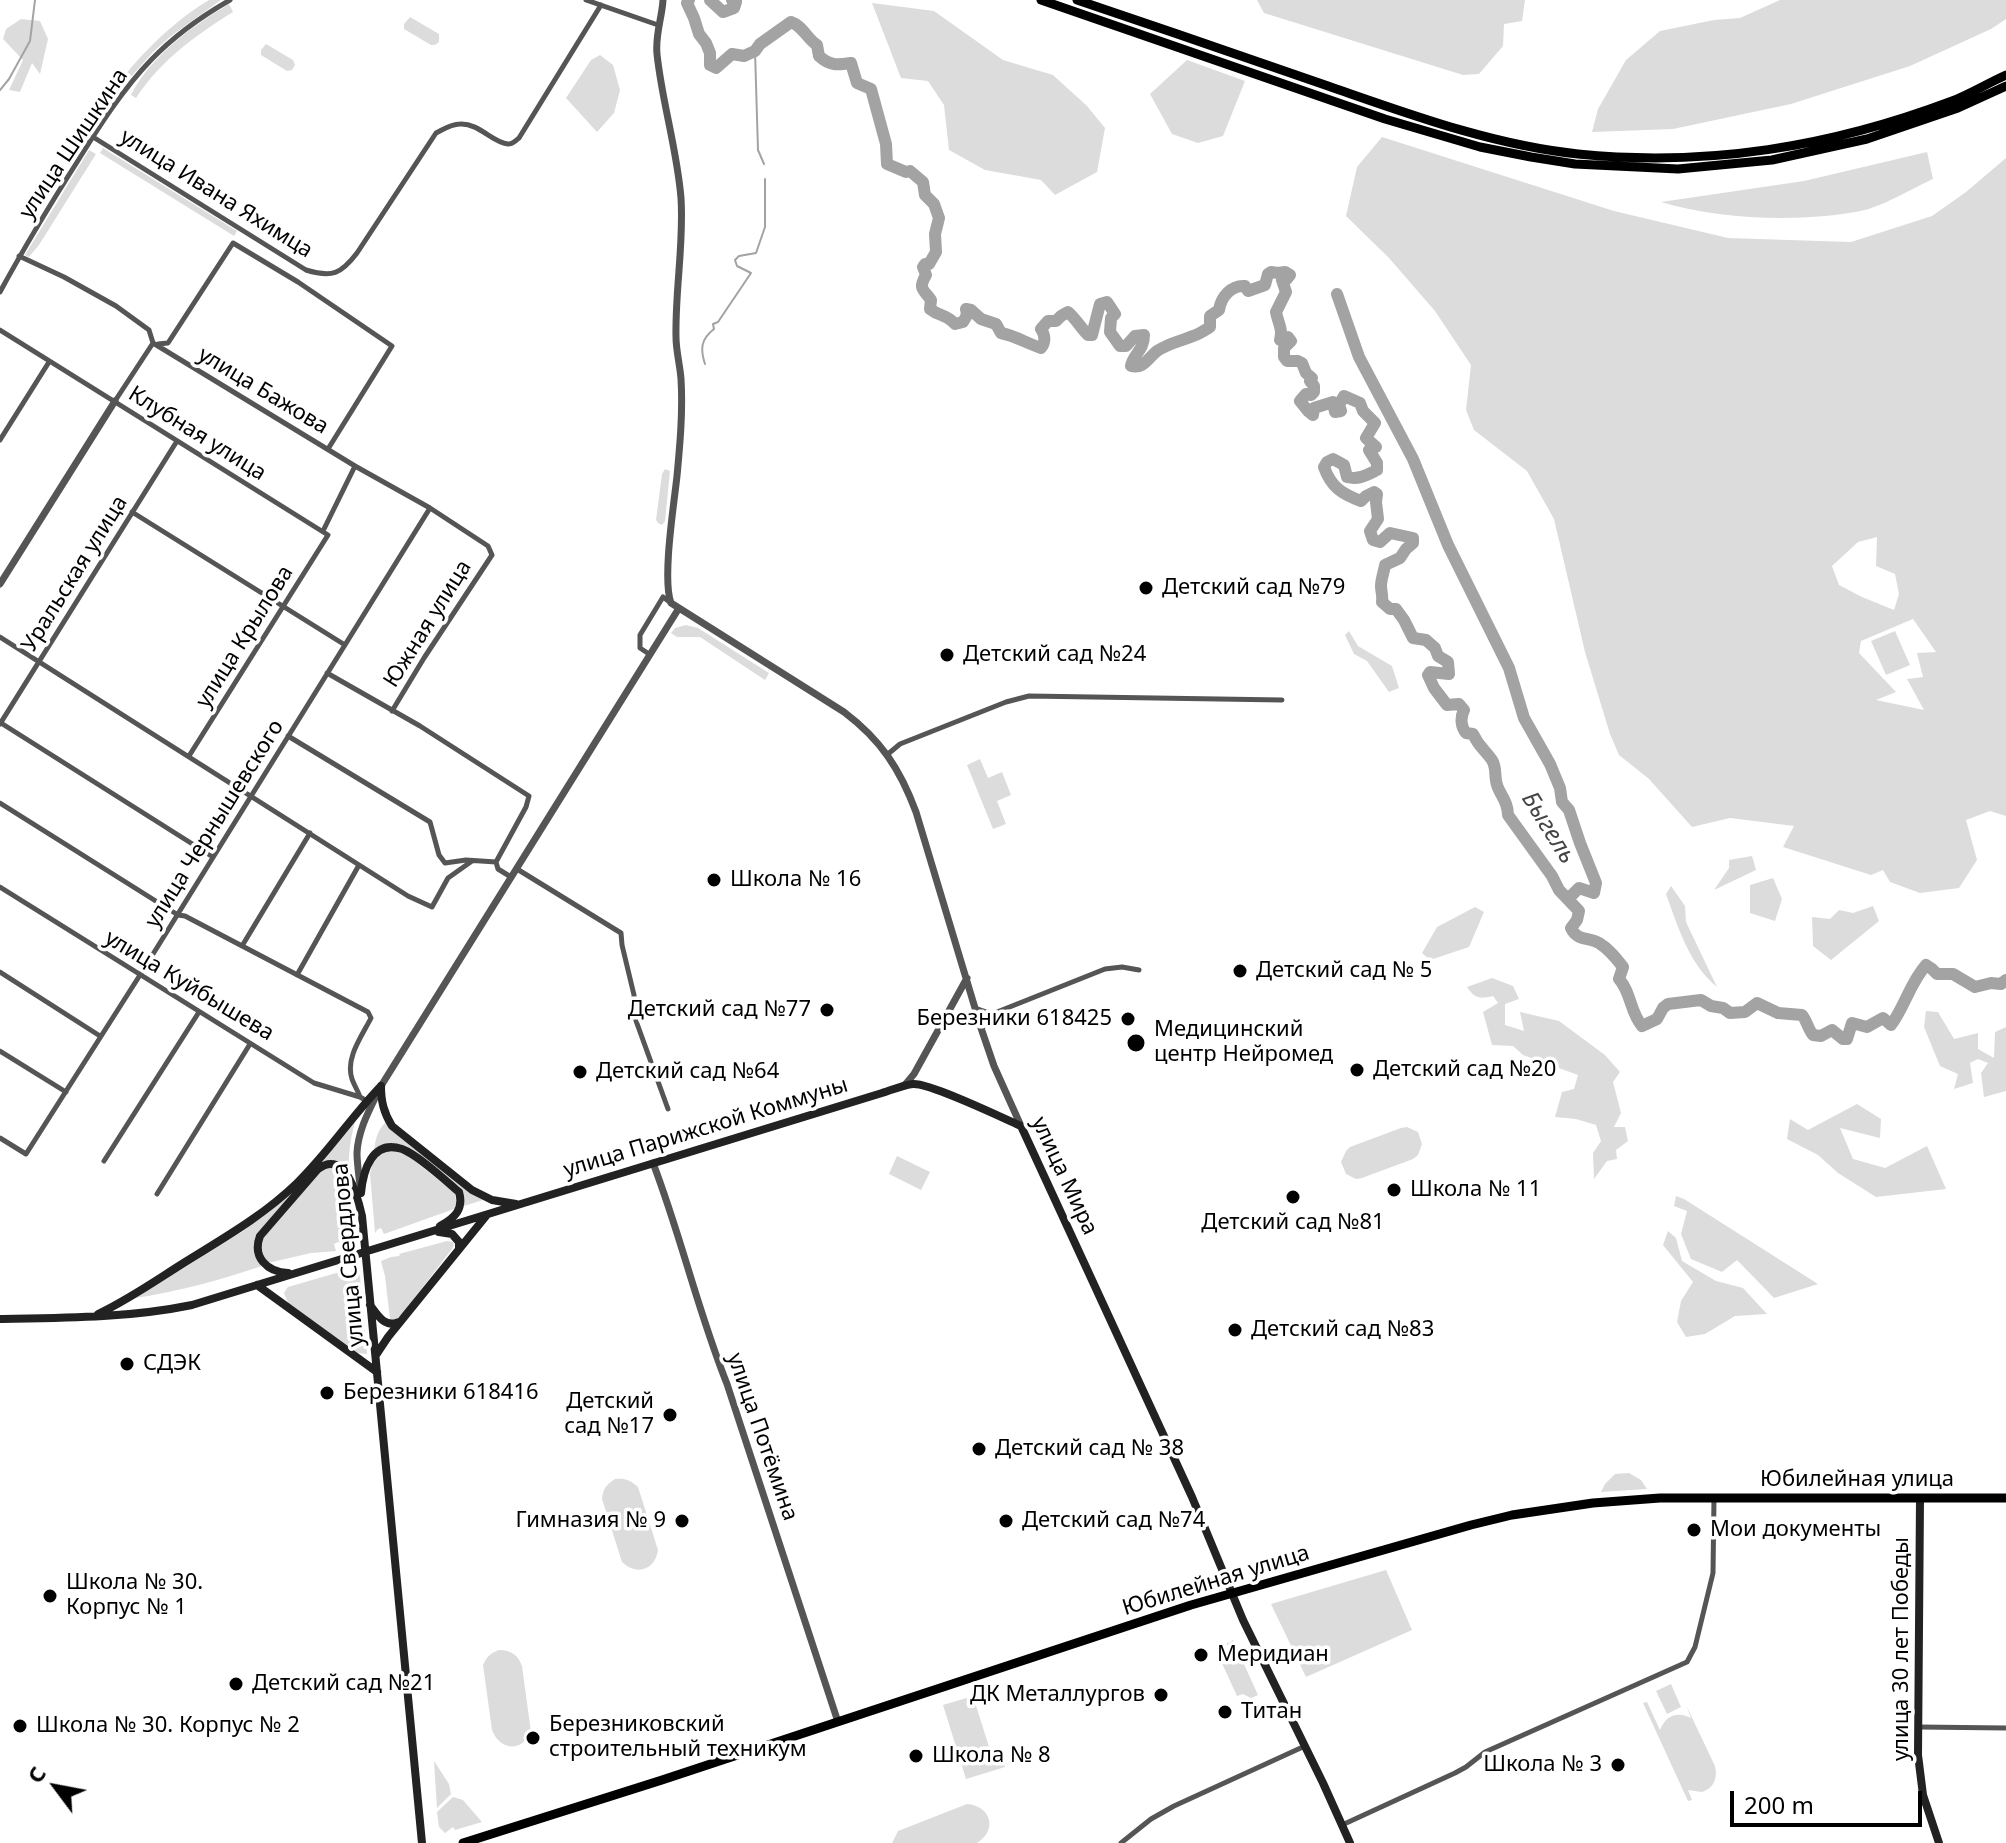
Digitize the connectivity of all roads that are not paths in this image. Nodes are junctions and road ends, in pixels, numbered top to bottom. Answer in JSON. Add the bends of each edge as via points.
{"nodes":[{"id":1,"x":230,"y":0,"type":"edge"},
{"id":2,"x":586,"y":0,"type":"edge"},
{"id":3,"x":663,"y":0,"type":"edge"},
{"id":4,"x":1041,"y":0,"type":"edge"},
{"id":5,"x":1077,"y":0,"type":"edge"},
{"id":6,"x":601,"y":5,"type":"junction"},
{"id":7,"x":658,"y":25,"type":"junction"},
{"id":8,"x":2006,"y":75,"type":"edge"},
{"id":9,"x":2006,"y":86,"type":"edge"},
{"id":10,"x":93,"y":137,"type":"junction"},
{"id":11,"x":19,"y":256,"type":"junction"},
{"id":12,"x":0,"y":292,"type":"edge"},
{"id":13,"x":0,"y":330,"type":"edge"},
{"id":14,"x":153,"y":343,"type":"junction"},
{"id":15,"x":49,"y":362,"type":"junction"},
{"id":16,"x":115,"y":401,"type":"junction"},
{"id":17,"x":0,"y":440,"type":"edge"},
{"id":18,"x":177,"y":441,"type":"junction"},
{"id":19,"x":328,"y":449,"type":"junction"},
{"id":20,"x":355,"y":466,"type":"junction"},
{"id":21,"x":430,"y":508,"type":"junction"},
{"id":22,"x":132,"y":512,"type":"junction"},
{"id":23,"x":325,"y":533,"type":"junction"},
{"id":24,"x":492,"y":555,"type":"joint"},
{"id":25,"x":0,"y":584,"type":"edge"},
{"id":26,"x":675,"y":605,"type":"junction"},
{"id":27,"x":283,"y":607,"type":"junction"},
{"id":28,"x":0,"y":637,"type":"edge"},
{"id":29,"x":345,"y":645,"type":"junction"},
{"id":30,"x":649,"y":654,"type":"junction"},
{"id":31,"x":39,"y":661,"type":"junction"},
{"id":32,"x":327,"y":673,"type":"junction"},
{"id":33,"x":1282,"y":700,"type":"dead end"},
{"id":34,"x":392,"y":711,"type":"junction"},
{"id":35,"x":0,"y":724,"type":"edge"},
{"id":36,"x":288,"y":736,"type":"junction"},
{"id":37,"x":888,"y":754,"type":"junction"},
{"id":38,"x":189,"y":756,"type":"junction"},
{"id":39,"x":251,"y":796,"type":"junction"},
{"id":40,"x":0,"y":803,"type":"edge"},
{"id":41,"x":310,"y":833,"type":"junction"},
{"id":42,"x":213,"y":857,"type":"junction"},
{"id":43,"x":472,"y":861,"type":"junction"},
{"id":44,"x":496,"y":862,"type":"junction"},
{"id":45,"x":359,"y":865,"type":"junction"},
{"id":46,"x":517,"y":869,"type":"junction"},
{"id":47,"x":512,"y":878,"type":"junction"},
{"id":48,"x":0,"y":887,"type":"edge"},
{"id":49,"x":178,"y":915,"type":"junction"},
{"id":50,"x":242,"y":946,"type":"junction"},
{"id":51,"x":1139,"y":970,"type":"dead end"},
{"id":52,"x":0,"y":972,"type":"edge"},
{"id":53,"x":140,"y":975,"type":"junction"},
{"id":54,"x":297,"y":975,"type":"junction"},
{"id":55,"x":967,"y":978,"type":"junction"},
{"id":56,"x":975,"y":1008,"type":"junction"},
{"id":57,"x":199,"y":1012,"type":"junction"},
{"id":58,"x":992,"y":1014,"type":"junction"},
{"id":59,"x":981,"y":1028,"type":"junction"},
{"id":60,"x":101,"y":1036,"type":"junction"},
{"id":61,"x":250,"y":1044,"type":"junction"},
{"id":62,"x":0,"y":1051,"type":"edge"},
{"id":63,"x":381,"y":1086,"type":"junction"},
{"id":64,"x":903,"y":1087,"type":"junction"},
{"id":65,"x":66,"y":1092,"type":"junction"},
{"id":66,"x":364,"y":1099,"type":"junction"},
{"id":67,"x":668,"y":1109,"type":"dead end"},
{"id":68,"x":1021,"y":1126,"type":"junction"},
{"id":69,"x":0,"y":1138,"type":"edge"},
{"id":70,"x":104,"y":1161,"type":"dead end"},
{"id":71,"x":653,"y":1163,"type":"junction"},
{"id":72,"x":361,"y":1193,"type":"junction"},
{"id":73,"x":157,"y":1194,"type":"dead end"},
{"id":74,"x":521,"y":1205,"type":"junction"},
{"id":75,"x":362,"y":1216,"type":"junction"},
{"id":76,"x":486,"y":1216,"type":"junction"},
{"id":77,"x":427,"y":1234,"type":"junction"},
{"id":78,"x":459,"y":1249,"type":"junction"},
{"id":79,"x":297,"y":1273,"type":"junction"},
{"id":80,"x":257,"y":1285,"type":"junction"},
{"id":81,"x":369,"y":1305,"type":"junction"},
{"id":82,"x":92,"y":1317,"type":"junction"},
{"id":83,"x":405,"y":1317,"type":"junction"},
{"id":84,"x":0,"y":1319,"type":"edge"},
{"id":85,"x":376,"y":1356,"type":"junction"},
{"id":86,"x":377,"y":1372,"type":"junction"},
{"id":87,"x":1714,"y":1498,"type":"junction"},
{"id":88,"x":2006,"y":1498,"type":"edge"},
{"id":89,"x":1920,"y":1499,"type":"junction"},
{"id":90,"x":1232,"y":1593,"type":"junction"},
{"id":91,"x":838,"y":1722,"type":"junction"},
{"id":92,"x":1918,"y":1727,"type":"junction"},
{"id":93,"x":2006,"y":1728,"type":"edge"},
{"id":94,"x":1305,"y":1746,"type":"junction"},
{"id":95,"x":1342,"y":1825,"type":"junction"},
{"id":96,"x":422,"y":1843,"type":"edge"},
{"id":97,"x":463,"y":1843,"type":"edge"},
{"id":98,"x":1121,"y":1843,"type":"edge"},
{"id":99,"x":1350,"y":1843,"type":"edge"},
{"id":100,"x":1939,"y":1843,"type":"edge"}],
"edges":[{"from":1,"to":10,"type":"street","name":"улица Шишкина","via":[[151,60]]},
{"from":2,"to":6,"type":"street"},
{"from":3,"to":7,"type":"street"},
{"from":4,"to":9,"type":"main road","via":[[1385,119],[1480,147],[1575,164],[1678,169],[1772,160],[1867,139]]},
{"from":5,"to":8,"type":"main road","via":[[1390,108],[1482,136],[1578,154],[1676,159],[1770,150],[1863,131],[1955,100]]},
{"from":6,"to":7,"type":"street"},
{"from":6,"to":10,"type":"street","name":"улица Ивана Яхимца","via":[[519,138],[506,144],[463,124],[436,133],[357,253],[336,273],[306,270]]},
{"from":7,"to":26,"type":"street","via":[[657,52],[681,200],[675,338],[682,426],[668,586]]},
{"from":10,"to":11,"type":"street","name":"улица Шишкина"},
{"from":11,"to":12,"type":"street","name":"улица Шишкина"},
{"from":11,"to":14,"type":"street","name":"улица Бажова","via":[[116,306],[149,330]]},
{"from":13,"to":15,"type":"street","name":"Клубная улица"},
{"from":14,"to":16,"type":"street"},
{"from":14,"to":19,"type":"street","name":"улица Бажова"},
{"from":14,"to":19,"type":"street","via":[[168,343],[233,243],[298,282],[392,346]]},
{"from":15,"to":16,"type":"street","name":"Клубная улица"},
{"from":15,"to":17,"type":"street"},
{"from":16,"to":18,"type":"street","name":"Клубная улица"},
{"from":16,"to":25,"type":"street"},
{"from":18,"to":22,"type":"street","name":"Уральская улица"},
{"from":18,"to":23,"type":"street","name":"Клубная улица"},
{"from":19,"to":20,"type":"street","name":"улица Бажова"},
{"from":20,"to":21,"type":"street","name":"улица Бажова"},
{"from":20,"to":23,"type":"street","name":"улица Крылова"},
{"from":21,"to":24,"type":"street","name":"улица Бажова","via":[[488,546]]},
{"from":21,"to":29,"type":"street","name":"улица Чернышевского"},
{"from":22,"to":27,"type":"street"},
{"from":22,"to":31,"type":"street","name":"Уральская улица"},
{"from":23,"to":27,"type":"street","name":"улица Крылова"},
{"from":24,"to":34,"type":"street","name":"Южная улица"},
{"from":26,"to":30,"type":"street","name":"улица Свердлова"},
{"from":26,"to":30,"type":"street","via":[[663,597],[640,635],[640,648]]},
{"from":26,"to":37,"type":"street","name":"улица Мира","via":[[844,712]]},
{"from":27,"to":29,"type":"street"},
{"from":27,"to":38,"type":"street","name":"улица Крылова"},
{"from":28,"to":31,"type":"street"},
{"from":29,"to":32,"type":"street","name":"улица Чернышевского"},
{"from":30,"to":46,"type":"street","name":"улица Свердлова"},
{"from":31,"to":35,"type":"street","name":"Уральская улица"},
{"from":31,"to":38,"type":"street"},
{"from":32,"to":34,"type":"street","name":"Южная улица"},
{"from":32,"to":36,"type":"street","name":"улица Чернышевского"},
{"from":33,"to":37,"type":"street","via":[[1029,696],[900,744]]},
{"from":34,"to":44,"type":"street","name":"Южная улица","via":[[529,796]]},
{"from":35,"to":42,"type":"street"},
{"from":36,"to":39,"type":"street","name":"улица Чернышевского"},
{"from":36,"to":43,"type":"street","via":[[430,822],[445,863]]},
{"from":37,"to":55,"type":"street","name":"улица Мира","via":[[916,812]]},
{"from":38,"to":39,"type":"street"},
{"from":39,"to":41,"type":"street"},
{"from":39,"to":42,"type":"street","name":"улица Чернышевского"},
{"from":40,"to":49,"type":"street"},
{"from":41,"to":45,"type":"street"},
{"from":41,"to":50,"type":"street"},
{"from":42,"to":49,"type":"street","name":"улица Чернышевского"},
{"from":43,"to":44,"type":"street"},
{"from":43,"to":45,"type":"street","via":[[448,878],[432,907]]},
{"from":44,"to":47,"type":"street"},
{"from":45,"to":54,"type":"street"},
{"from":46,"to":47,"type":"street","name":"улица Свердлова"},
{"from":46,"to":67,"type":"street","via":[[621,933],[635,1018]]},
{"from":47,"to":63,"type":"street","name":"улица Свердлова"},
{"from":48,"to":53,"type":"street","name":"улица Куйбышева"},
{"from":49,"to":50,"type":"street"},
{"from":49,"to":53,"type":"street","name":"улица Чернышевского"},
{"from":50,"to":54,"type":"street"},
{"from":51,"to":58,"type":"street","via":[[1105,969]]},
{"from":52,"to":60,"type":"street"},
{"from":53,"to":57,"type":"street","name":"улица Куйбышева"},
{"from":53,"to":60,"type":"street","name":"улица Чернышевского"},
{"from":54,"to":66,"type":"street","via":[[371,1018],[350,1071]]},
{"from":55,"to":56,"type":"street","name":"улица Мира"},
{"from":55,"to":64,"type":"street"},
{"from":56,"to":58,"type":"street"},
{"from":56,"to":59,"type":"street","name":"улица Мира"},
{"from":57,"to":61,"type":"street","name":"улица Куйбышева"},
{"from":57,"to":70,"type":"street"},
{"from":58,"to":59,"type":"street"},
{"from":59,"to":68,"type":"street","name":"улица Мира"},
{"from":60,"to":65,"type":"street","name":"улица Чернышевского"},
{"from":61,"to":66,"type":"street","name":"улица Куйбышева","via":[[314,1083]]},
{"from":61,"to":73,"type":"street"},
{"from":62,"to":65,"type":"street"},
{"from":63,"to":66,"type":"main road"},
{"from":63,"to":72,"type":"street","name":"улица Свердлова","via":[[358,1141]]},
{"from":63,"to":74,"type":"main road","via":[[392,1126],[482,1196]]},
{"from":64,"to":68,"type":"main road","name":"улица Парижской Коммуны","via":[[921,1085]]},
{"from":64,"to":71,"type":"main road","name":"улица Парижской Коммуны"},
{"from":65,"to":69,"type":"street","name":"улица Чернышевского","via":[[26,1154]]},
{"from":66,"to":82,"type":"main road","via":[[333,1145],[270,1206]]},
{"from":68,"to":90,"type":"main road","name":"улица Мира"},
{"from":71,"to":74,"type":"main road","name":"улица Парижской Коммуны"},
{"from":71,"to":91,"type":"street","name":"улица Потёмина"},
{"from":72,"to":75,"type":"street","name":"улица Свердлова"},
{"from":72,"to":77,"type":"main road","via":[[364,1172],[375,1154],[397,1148],[411,1154],[459,1192],[462,1202],[453,1218]]},
{"from":74,"to":76,"type":"main road","name":"улица Парижской Коммуны"},
{"from":75,"to":79,"type":"main road","via":[[352,1181],[342,1170],[332,1164],[318,1169],[257,1245],[266,1267]]},
{"from":75,"to":81,"type":"main road","name":"улица Свердлова"},
{"from":76,"to":77,"type":"main road","name":"улица Парижской Коммуны"},
{"from":76,"to":78,"type":"main road"},
{"from":77,"to":78,"type":"main road","via":[[452,1234]]},
{"from":77,"to":79,"type":"main road","name":"улица Парижской Коммуны"},
{"from":78,"to":83,"type":"main road"},
{"from":79,"to":80,"type":"main road"},
{"from":80,"to":82,"type":"main road","via":[[192,1305]]},
{"from":80,"to":86,"type":"main road"},
{"from":81,"to":83,"type":"main road","via":[[388,1324]]},
{"from":81,"to":85,"type":"main road","name":"улица Свердлова"},
{"from":82,"to":84,"type":"main road"},
{"from":83,"to":85,"type":"main road"},
{"from":85,"to":86,"type":"main road","name":"улица Свердлова"},
{"from":86,"to":96,"type":"main road","name":"улица Свердлова"},
{"from":87,"to":89,"type":"main road","name":"Юбилейная улица"},
{"from":87,"to":90,"type":"main road","name":"Юбилейная улица","via":[[1604,1502],[1512,1515]]},
{"from":87,"to":95,"type":"street","via":[[1713,1573],[1687,1662],[1485,1752],[1455,1773]]},
{"from":88,"to":89,"type":"main road","name":"Юбилейная улица"},
{"from":89,"to":92,"type":"main road","name":"улица 30 лет Победы"},
{"from":90,"to":91,"type":"main road","name":"Юбилейная улица"},
{"from":90,"to":94,"type":"main road","name":"улица Мира"},
{"from":91,"to":97,"type":"main road","name":"Юбилейная улица"},
{"from":92,"to":93,"type":"street"},
{"from":92,"to":100,"type":"main road","name":"улица 30 лет Победы","via":[[1920,1781]]},
{"from":94,"to":95,"type":"main road","name":"улица Мира"},
{"from":94,"to":98,"type":"street","via":[[1174,1806]]},
{"from":95,"to":99,"type":"main road","name":"улица Мира"}]}
